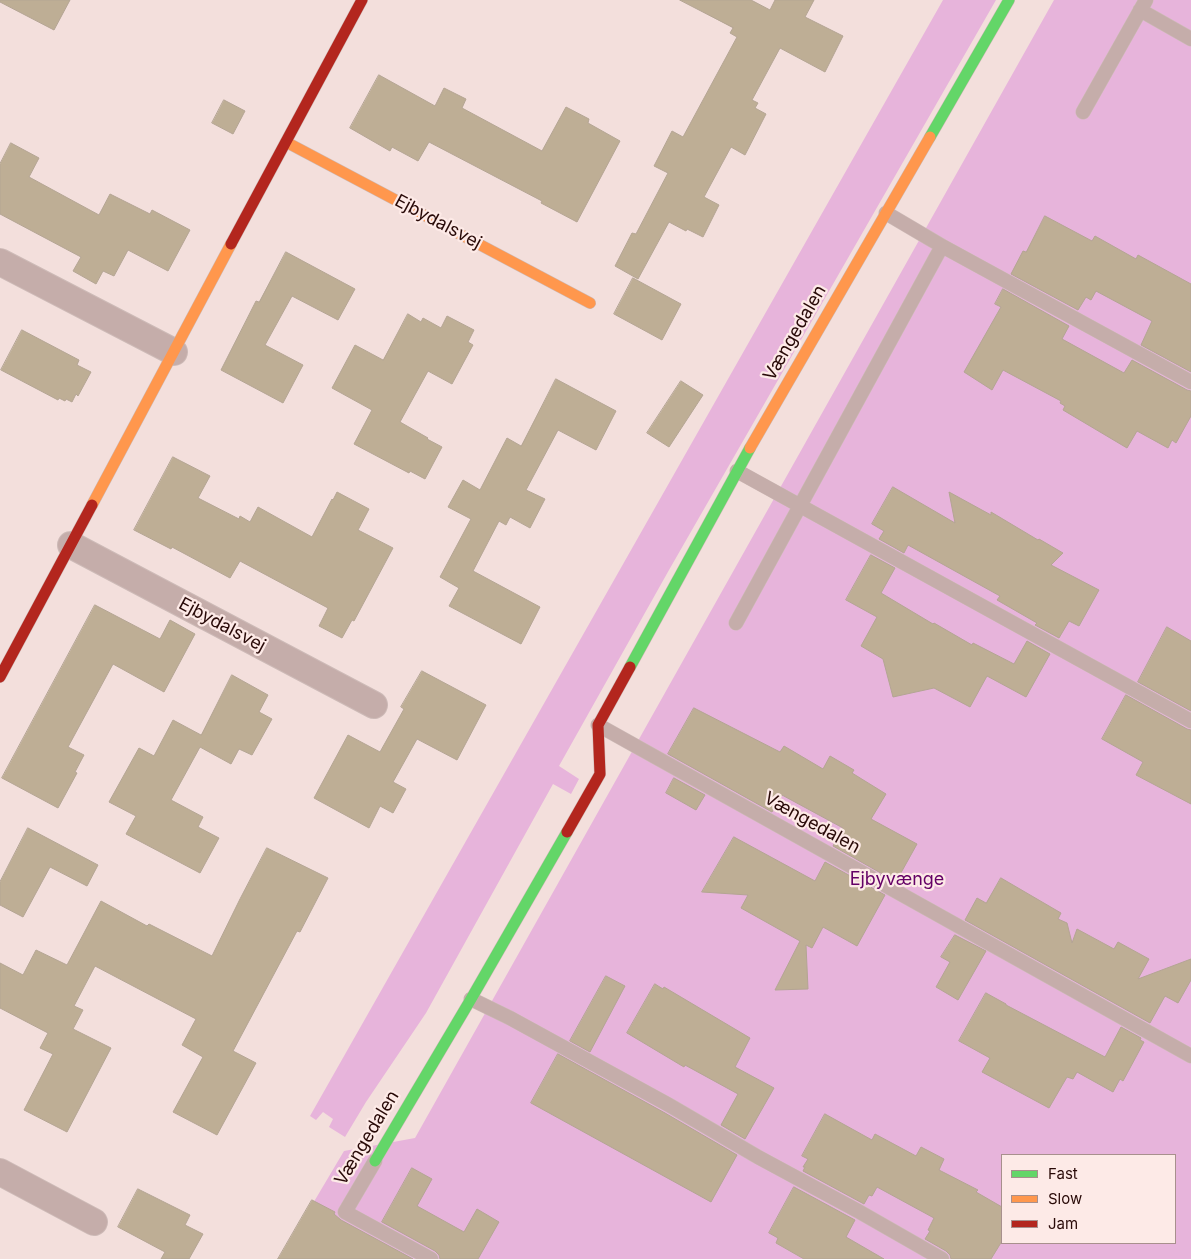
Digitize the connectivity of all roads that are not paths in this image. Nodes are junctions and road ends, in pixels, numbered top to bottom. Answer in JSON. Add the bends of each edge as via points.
{"nodes":[{"id":1,"x":362,"y":0,"type":"edge"},
{"id":2,"x":1009,"y":0,"type":"edge"},
{"id":3,"x":1143,"y":5,"type":"edge"},
{"id":4,"x":1191,"y":39,"type":"edge"},
{"id":5,"x":1083,"y":112,"type":"dead end"},
{"id":6,"x":286,"y":142,"type":"junction"},
{"id":7,"x":886,"y":213,"type":"junction"},
{"id":8,"x":942,"y":246,"type":"junction"},
{"id":9,"x":0,"y":262,"type":"edge"},
{"id":10,"x":590,"y":302,"type":"dead end"},
{"id":11,"x":174,"y":352,"type":"junction"},
{"id":12,"x":1191,"y":382,"type":"edge"},
{"id":13,"x":737,"y":471,"type":"junction"},
{"id":14,"x":800,"y":506,"type":"junction"},
{"id":15,"x":71,"y":545,"type":"junction"},
{"id":16,"x":736,"y":623,"type":"dead end"},
{"id":17,"x":0,"y":677,"type":"edge"},
{"id":18,"x":374,"y":706,"type":"dead end"},
{"id":19,"x":1191,"y":721,"type":"edge"},
{"id":20,"x":598,"y":724,"type":"junction"},
{"id":21,"x":471,"y":999,"type":"junction"},
{"id":22,"x":1191,"y":1056,"type":"edge"},
{"id":23,"x":375,"y":1161,"type":"joint"},
{"id":24,"x":0,"y":1172,"type":"edge"},
{"id":25,"x":94,"y":1222,"type":"dead end"},
{"id":26,"x":431,"y":1259,"type":"edge"},
{"id":27,"x":942,"y":1259,"type":"edge"}],
"edges":[{"from":1,"to":6,"type":"street"},
{"from":2,"to":7,"type":"street","name":"Vængedalen"},
{"from":3,"to":4,"type":"lane"},
{"from":3,"to":5,"type":"lane"},
{"from":6,"to":10,"type":"street","name":"Ejbydalsvej"},
{"from":6,"to":11,"type":"street"},
{"from":7,"to":8,"type":"lane"},
{"from":7,"to":13,"type":"street","name":"Vængedalen"},
{"from":8,"to":12,"type":"lane"},
{"from":8,"to":14,"type":"lane"},
{"from":9,"to":11,"type":"street"},
{"from":11,"to":15,"type":"street"},
{"from":13,"to":14,"type":"lane"},
{"from":13,"to":20,"type":"street","name":"Vængedalen"},
{"from":14,"to":16,"type":"lane"},
{"from":14,"to":19,"type":"lane"},
{"from":15,"to":17,"type":"street"},
{"from":15,"to":18,"type":"street","name":"Ejbydalsvej"},
{"from":20,"to":21,"type":"street","name":"Vængedalen","via":[[600,774]]},
{"from":20,"to":22,"type":"lane","name":"Vængedalen"},
{"from":21,"to":23,"type":"street","name":"Vængedalen"},
{"from":21,"to":27,"type":"lane","via":[[669,1105]]},
{"from":23,"to":26,"type":"lane","name":"Vængedalen","via":[[345,1212]]},
{"from":24,"to":25,"type":"street"}]}
